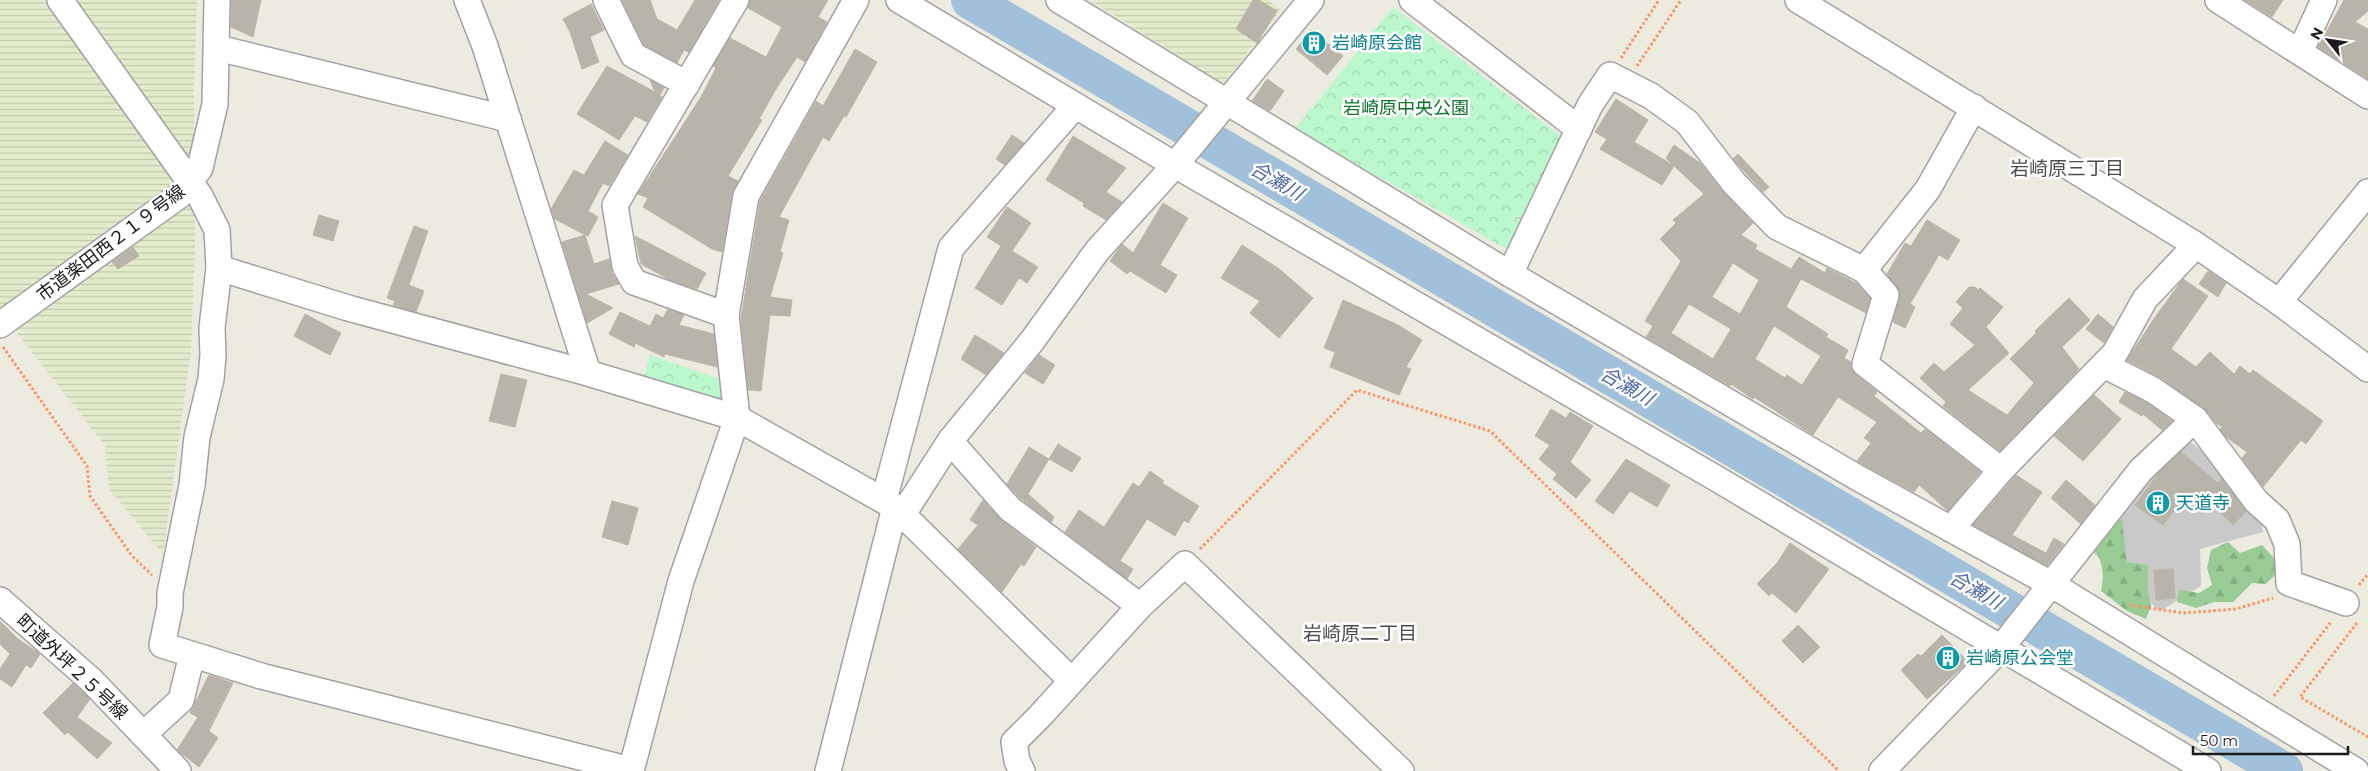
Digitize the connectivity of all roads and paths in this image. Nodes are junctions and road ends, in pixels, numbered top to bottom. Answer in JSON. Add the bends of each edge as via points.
{"nodes":[{"id":1,"x":60,"y":0,"type":"edge"},
{"id":2,"x":217,"y":0,"type":"edge"},
{"id":3,"x":467,"y":0,"type":"edge"},
{"id":4,"x":606,"y":0,"type":"edge"},
{"id":5,"x":736,"y":0,"type":"edge"},
{"id":6,"x":856,"y":0,"type":"edge"},
{"id":7,"x":899,"y":0,"type":"edge"},
{"id":8,"x":1059,"y":0,"type":"edge"},
{"id":9,"x":1311,"y":0,"type":"edge"},
{"id":10,"x":1412,"y":0,"type":"edge"},
{"id":11,"x":1659,"y":0,"type":"edge"},
{"id":12,"x":1681,"y":0,"type":"edge"},
{"id":13,"x":1798,"y":0,"type":"edge"},
{"id":14,"x":2218,"y":0,"type":"edge"},
{"id":15,"x":2324,"y":0,"type":"edge"},
{"id":16,"x":218,"y":48,"type":"junction"},
{"id":17,"x":2300,"y":52,"type":"junction"},
{"id":18,"x":1618,"y":79,"type":"junction"},
{"id":19,"x":687,"y":84,"type":"junction"},
{"id":20,"x":2368,"y":96,"type":"edge"},
{"id":21,"x":1227,"y":103,"type":"junction"},
{"id":22,"x":1075,"y":106,"type":"junction"},
{"id":23,"x":1974,"y":107,"type":"junction"},
{"id":24,"x":508,"y":119,"type":"junction"},
{"id":25,"x":1579,"y":129,"type":"junction"},
{"id":26,"x":1179,"y":160,"type":"junction"},
{"id":27,"x":190,"y":184,"type":"junction"},
{"id":28,"x":2368,"y":192,"type":"edge"},
{"id":29,"x":2196,"y":245,"type":"junction"},
{"id":30,"x":219,"y":268,"type":"junction"},
{"id":31,"x":1864,"y":270,"type":"junction"},
{"id":32,"x":1510,"y":274,"type":"junction"},
{"id":33,"x":2279,"y":302,"type":"junction"},
{"id":34,"x":726,"y":315,"type":"junction"},
{"id":35,"x":0,"y":325,"type":"edge"},
{"id":36,"x":0,"y":342,"type":"edge"},
{"id":37,"x":2104,"y":365,"type":"junction"},
{"id":38,"x":2368,"y":369,"type":"edge"},
{"id":39,"x":588,"y":373,"type":"junction"},
{"id":40,"x":737,"y":418,"type":"junction"},
{"id":41,"x":2195,"y":420,"type":"junction"},
{"id":42,"x":950,"y":441,"type":"junction"},
{"id":43,"x":2000,"y":470,"type":"junction"},
{"id":44,"x":894,"y":507,"type":"junction"},
{"id":45,"x":1951,"y":530,"type":"junction"},
{"id":46,"x":1185,"y":564,"type":"junction"},
{"id":47,"x":2368,"y":574,"type":"edge"},
{"id":48,"x":2288,"y":583,"type":"junction"},
{"id":49,"x":2046,"y":590,"type":"junction"},
{"id":50,"x":170,"y":593,"type":"junction"},
{"id":51,"x":0,"y":600,"type":"edge"},
{"id":52,"x":1140,"y":606,"type":"junction"},
{"id":53,"x":2352,"y":612,"type":"junction"},
{"id":54,"x":2101,"y":616,"type":"junction"},
{"id":55,"x":2001,"y":648,"type":"junction"},
{"id":56,"x":192,"y":654,"type":"junction"},
{"id":57,"x":1072,"y":681,"type":"junction"},
{"id":58,"x":2272,"y":699,"type":"dead end"},
{"id":59,"x":144,"y":734,"type":"junction"},
{"id":60,"x":2368,"y":737,"type":"edge"},
{"id":61,"x":178,"y":771,"type":"edge"},
{"id":62,"x":631,"y":771,"type":"edge"},
{"id":63,"x":828,"y":771,"type":"edge"},
{"id":64,"x":1022,"y":771,"type":"edge"},
{"id":65,"x":1401,"y":771,"type":"edge"},
{"id":66,"x":1839,"y":771,"type":"edge"},
{"id":67,"x":1882,"y":771,"type":"edge"},
{"id":68,"x":2208,"y":771,"type":"edge"},
{"id":69,"x":2356,"y":771,"type":"edge"}],
"edges":[{"from":1,"to":27,"type":"street"},
{"from":2,"to":16,"type":"street","name":"市道楽田西２１９号線"},
{"from":3,"to":24,"type":"street"},
{"from":4,"to":19,"type":"street","via":[[633,55]]},
{"from":5,"to":19,"type":"street"},
{"from":6,"to":34,"type":"street","via":[[746,196]]},
{"from":7,"to":22,"type":"street"},
{"from":8,"to":21,"type":"street"},
{"from":9,"to":21,"type":"street"},
{"from":10,"to":25,"type":"street"},
{"from":11,"to":18,"type":"path"},
{"from":12,"to":18,"type":"path"},
{"from":13,"to":23,"type":"street"},
{"from":14,"to":17,"type":"street"},
{"from":15,"to":17,"type":"street"},
{"from":16,"to":24,"type":"street"},
{"from":16,"to":27,"type":"street","name":"市道楽田西２１９号線","via":[[215,104],[200,168]]},
{"from":17,"to":20,"type":"street"},
{"from":18,"to":25,"type":"street","via":[[1590,105]]},
{"from":18,"to":31,"type":"street","via":[[1651,96],[1687,122],[1734,183],[1777,227]]},
{"from":19,"to":34,"type":"street","via":[[615,205],[625,266],[634,282]]},
{"from":21,"to":26,"type":"street"},
{"from":21,"to":32,"type":"street"},
{"from":22,"to":26,"type":"street"},
{"from":22,"to":44,"type":"street","via":[[951,248]]},
{"from":23,"to":29,"type":"street"},
{"from":23,"to":31,"type":"street","via":[[1928,189]]},
{"from":24,"to":39,"type":"street"},
{"from":25,"to":32,"type":"street"},
{"from":26,"to":42,"type":"street","via":[[1097,251],[1032,341]]},
{"from":26,"to":55,"type":"street"},
{"from":27,"to":30,"type":"street","via":[[210,212],[218,230]]},
{"from":27,"to":35,"type":"street","name":"市道楽田西２１９号線"},
{"from":28,"to":33,"type":"street"},
{"from":29,"to":33,"type":"street"},
{"from":29,"to":37,"type":"street","via":[[2145,299],[2115,353]]},
{"from":30,"to":39,"type":"street","via":[[348,308]]},
{"from":30,"to":50,"type":"street","via":[[212,328],[211,379],[197,437],[192,485]]},
{"from":31,"to":43,"type":"street","via":[[1886,295],[1865,364]]},
{"from":32,"to":45,"type":"street"},
{"from":33,"to":38,"type":"street"},
{"from":34,"to":40,"type":"street"},
{"from":36,"to":50,"type":"path","via":[[87,466],[90,496],[132,556]]},
{"from":37,"to":41,"type":"street","via":[[2153,390]]},
{"from":37,"to":43,"type":"street"},
{"from":39,"to":40,"type":"street"},
{"from":40,"to":44,"type":"street"},
{"from":40,"to":62,"type":"street","via":[[681,581]]},
{"from":41,"to":48,"type":"street","via":[[2256,501],[2277,520],[2287,544]]},
{"from":41,"to":49,"type":"street","via":[[2141,470]]},
{"from":42,"to":44,"type":"street"},
{"from":42,"to":52,"type":"street","via":[[1010,509]]},
{"from":43,"to":45,"type":"street"},
{"from":44,"to":57,"type":"street"},
{"from":44,"to":63,"type":"street"},
{"from":45,"to":49,"type":"street"},
{"from":46,"to":52,"type":"street"},
{"from":46,"to":65,"type":"street"},
{"from":46,"to":66,"type":"path","via":[[1357,390],[1490,431]]},
{"from":47,"to":53,"type":"path"},
{"from":48,"to":53,"type":"street"},
{"from":48,"to":54,"type":"path","via":[[2280,596],[2236,609],[2183,613],[2136,605],[2108,607]]},
{"from":49,"to":54,"type":"street"},
{"from":49,"to":55,"type":"street"},
{"from":50,"to":56,"type":"street","via":[[162,645]]},
{"from":51,"to":59,"type":"street","name":"町道外坪２５号線","via":[[91,680]]},
{"from":52,"to":57,"type":"street"},
{"from":53,"to":58,"type":"path"},
{"from":53,"to":60,"type":"path","via":[[2300,697]]},
{"from":54,"to":69,"type":"street"},
{"from":55,"to":67,"type":"street"},
{"from":55,"to":68,"type":"street"},
{"from":56,"to":59,"type":"street","via":[[181,700]]},
{"from":56,"to":62,"type":"street","via":[[261,676]]},
{"from":57,"to":64,"type":"street","via":[[1014,742]]},
{"from":59,"to":61,"type":"street","name":"町道外坪２５号線"}]}
